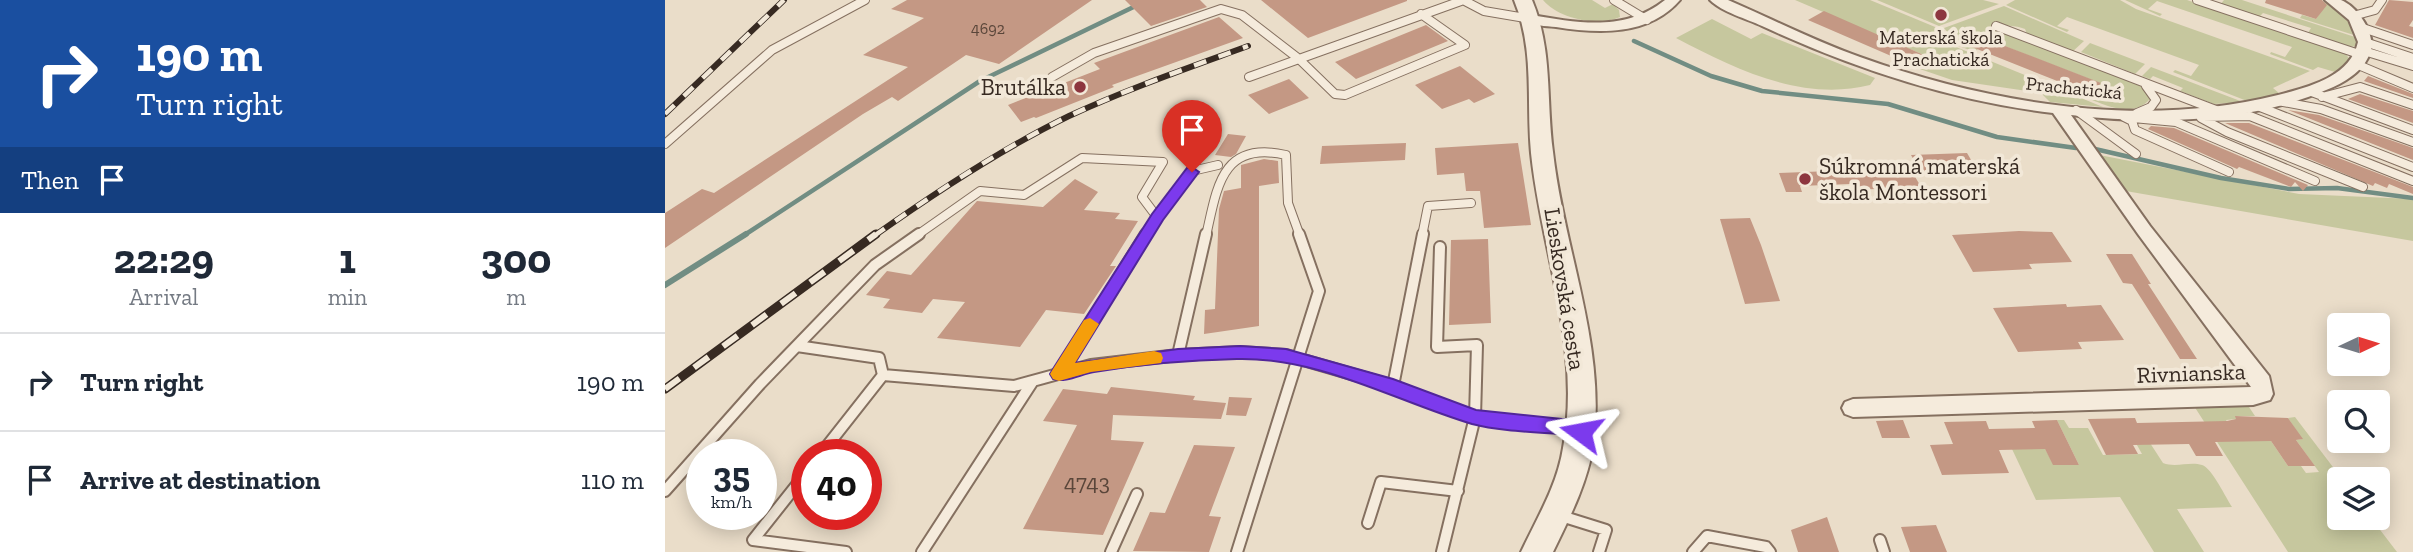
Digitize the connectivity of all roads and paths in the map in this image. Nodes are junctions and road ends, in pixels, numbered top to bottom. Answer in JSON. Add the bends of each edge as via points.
{"nodes":[{"id":1,"x":865,"y":0,"type":"edge"},
{"id":2,"x":1614,"y":0,"type":"edge"},
{"id":3,"x":1673,"y":0,"type":"edge"},
{"id":4,"x":1717,"y":0,"type":"edge"},
{"id":5,"x":2197,"y":0,"type":"edge"},
{"id":6,"x":2332,"y":0,"type":"edge"},
{"id":7,"x":2382,"y":0,"type":"edge"},
{"id":8,"x":1462,"y":1,"type":"edge"},
{"id":9,"x":1527,"y":10,"type":"edge"},
{"id":10,"x":1421,"y":14,"type":"junction"},
{"id":11,"x":1647,"y":20,"type":"junction"},
{"id":12,"x":1996,"y":26,"type":"dead end"},
{"id":13,"x":2412,"y":42,"type":"edge"},
{"id":14,"x":2360,"y":43,"type":"junction"},
{"id":15,"x":2413,"y":58,"type":"edge"},
{"id":16,"x":1299,"y":59,"type":"junction"},
{"id":17,"x":2413,"y":66,"type":"edge"},
{"id":18,"x":1052,"y":77,"type":"dead end"},
{"id":19,"x":1248,"y":77,"type":"dead end"},
{"id":20,"x":2143,"y":83,"type":"junction"},
{"id":21,"x":2413,"y":88,"type":"edge"},
{"id":22,"x":2315,"y":94,"type":"junction"},
{"id":23,"x":2277,"y":101,"type":"junction"},
{"id":24,"x":2255,"y":105,"type":"junction"},
{"id":25,"x":2413,"y":105,"type":"edge"},
{"id":26,"x":2058,"y":108,"type":"junction"},
{"id":27,"x":2076,"y":110,"type":"junction"},
{"id":28,"x":2216,"y":111,"type":"junction"},
{"id":29,"x":2127,"y":114,"type":"junction"},
{"id":30,"x":2193,"y":115,"type":"junction"},
{"id":31,"x":2413,"y":130,"type":"edge"},
{"id":32,"x":2413,"y":142,"type":"edge"},
{"id":33,"x":665,"y":144,"type":"edge"},
{"id":34,"x":2136,"y":154,"type":"dead end"},
{"id":35,"x":1218,"y":165,"type":"dead end"},
{"id":36,"x":2413,"y":167,"type":"edge"},
{"id":37,"x":2229,"y":172,"type":"dead end"},
{"id":38,"x":2315,"y":181,"type":"dead end"},
{"id":39,"x":2413,"y":181,"type":"edge"},
{"id":40,"x":2363,"y":187,"type":"dead end"},
{"id":41,"x":1471,"y":203,"type":"dead end"},
{"id":42,"x":1157,"y":217,"type":"junction"},
{"id":43,"x":1440,"y":247,"type":"dead end"},
{"id":44,"x":797,"y":346,"type":"junction"},
{"id":45,"x":1178,"y":355,"type":"junction"},
{"id":46,"x":1299,"y":359,"type":"junction"},
{"id":47,"x":1059,"y":374,"type":"junction"},
{"id":48,"x":883,"y":375,"type":"junction"},
{"id":49,"x":1033,"y":381,"type":"junction"},
{"id":50,"x":1393,"y":386,"type":"junction"},
{"id":51,"x":1853,"y":408,"type":"dead end"},
{"id":52,"x":1475,"y":417,"type":"junction"},
{"id":53,"x":1581,"y":428,"type":"junction"},
{"id":54,"x":833,"y":439,"type":"edge"},
{"id":55,"x":665,"y":491,"type":"edge"},
{"id":56,"x":1458,"y":491,"type":"junction"},
{"id":57,"x":791,"y":492,"type":"edge"},
{"id":58,"x":1137,"y":494,"type":"dead end"},
{"id":59,"x":1555,"y":514,"type":"junction"},
{"id":60,"x":1368,"y":523,"type":"dead end"},
{"id":61,"x":846,"y":552,"type":"edge"},
{"id":62,"x":922,"y":552,"type":"edge"},
{"id":63,"x":1111,"y":552,"type":"edge"},
{"id":64,"x":1237,"y":552,"type":"edge"},
{"id":65,"x":1442,"y":552,"type":"edge"},
{"id":66,"x":1537,"y":552,"type":"edge"},
{"id":67,"x":1599,"y":552,"type":"edge"},
{"id":68,"x":1693,"y":552,"type":"edge"},
{"id":69,"x":1770,"y":552,"type":"edge"}],
"edges":[{"from":1,"to":33,"type":"lane","via":[[772,50]]},
{"from":2,"to":11,"type":"lane"},
{"from":3,"to":11,"type":"street"},
{"from":4,"to":26,"type":"street","name":"Prachatická","via":[[1896,74],[1977,95]]},
{"from":5,"to":14,"type":"lane"},
{"from":6,"to":14,"type":"street"},
{"from":7,"to":14,"type":"lane"},
{"from":8,"to":9,"type":"lane","via":[[1487,11]]},
{"from":8,"to":10,"type":"lane"},
{"from":9,"to":11,"type":"street","via":[[1572,27],[1604,28]]},
{"from":9,"to":53,"type":"street","name":"Lieskovská cesta","via":[[1541,64],[1543,154],[1576,347]]},
{"from":10,"to":16,"type":"lane"},
{"from":10,"to":16,"type":"lane","via":[[1465,44],[1345,95],[1335,93]]},
{"from":12,"to":20,"type":"lane"},
{"from":13,"to":14,"type":"lane"},
{"from":14,"to":15,"type":"lane"},
{"from":14,"to":17,"type":"lane"},
{"from":14,"to":21,"type":"lane"},
{"from":14,"to":22,"type":"street","name":"Prachatická","via":[[2343,75]]},
{"from":16,"to":18,"type":"lane","via":[[1240,13],[1221,9],[1094,52]]},
{"from":16,"to":19,"type":"lane"},
{"from":20,"to":28,"type":"lane"},
{"from":20,"to":29,"type":"lane","via":[[2156,100],[2151,107]]},
{"from":22,"to":23,"type":"street","name":"Prachatická"},
{"from":22,"to":25,"type":"lane","via":[[2361,87]]},
{"from":22,"to":31,"type":"lane"},
{"from":23,"to":24,"type":"street","name":"Prachatická"},
{"from":23,"to":32,"type":"lane","via":[[2321,109]]},
{"from":24,"to":28,"type":"street","name":"Prachatická"},
{"from":24,"to":36,"type":"lane"},
{"from":26,"to":27,"type":"street","name":"Prachatická"},
{"from":26,"to":51,"type":"street","name":"Rivnianska","via":[[2261,382],[2262,394]]},
{"from":27,"to":29,"type":"street","name":"Prachatická"},
{"from":27,"to":34,"type":"lane"},
{"from":28,"to":30,"type":"street","name":"Prachatická"},
{"from":29,"to":30,"type":"street","name":"Prachatická"},
{"from":29,"to":37,"type":"lane","via":[[2135,130]]},
{"from":29,"to":38,"type":"lane","via":[[2176,121]]},
{"from":30,"to":39,"type":"lane","via":[[2250,116]]},
{"from":30,"to":40,"type":"lane"},
{"from":35,"to":42,"type":"lane","via":[[1192,172]]},
{"from":41,"to":50,"type":"lane","via":[[1428,206]]},
{"from":42,"to":44,"type":"lane","via":[[1142,197],[1163,162],[1081,158],[1024,195],[980,191],[875,265]]},
{"from":42,"to":47,"type":"lane"},
{"from":43,"to":52,"type":"lane","via":[[1437,347],[1477,345]]},
{"from":44,"to":48,"type":"lane","via":[[879,358]]},
{"from":44,"to":55,"type":"lane"},
{"from":45,"to":46,"type":"lane","via":[[1240,352]]},
{"from":45,"to":46,"type":"lane","via":[[1219,180],[1232,162],[1246,154],[1275,152],[1286,155],[1288,203],[1318,291]]},
{"from":45,"to":47,"type":"lane","via":[[1091,365]]},
{"from":46,"to":50,"type":"lane"},
{"from":46,"to":64,"type":"lane"},
{"from":47,"to":49,"type":"lane"},
{"from":48,"to":49,"type":"lane","via":[[1014,386]]},
{"from":48,"to":54,"type":"lane"},
{"from":49,"to":62,"type":"lane"},
{"from":50,"to":52,"type":"lane"},
{"from":52,"to":53,"type":"lane"},
{"from":52,"to":56,"type":"lane"},
{"from":53,"to":59,"type":"street","name":"Lieskovská cesta","via":[[1570,477]]},
{"from":56,"to":60,"type":"lane","via":[[1381,482]]},
{"from":56,"to":65,"type":"lane"},
{"from":57,"to":61,"type":"lane","via":[[753,540]]},
{"from":58,"to":63,"type":"lane"},
{"from":59,"to":66,"type":"street","name":"Lieskovská cesta"},
{"from":59,"to":67,"type":"lane","via":[[1606,530]]},
{"from":68,"to":69,"type":"lane","via":[[1707,536],[1766,547]]}]}
